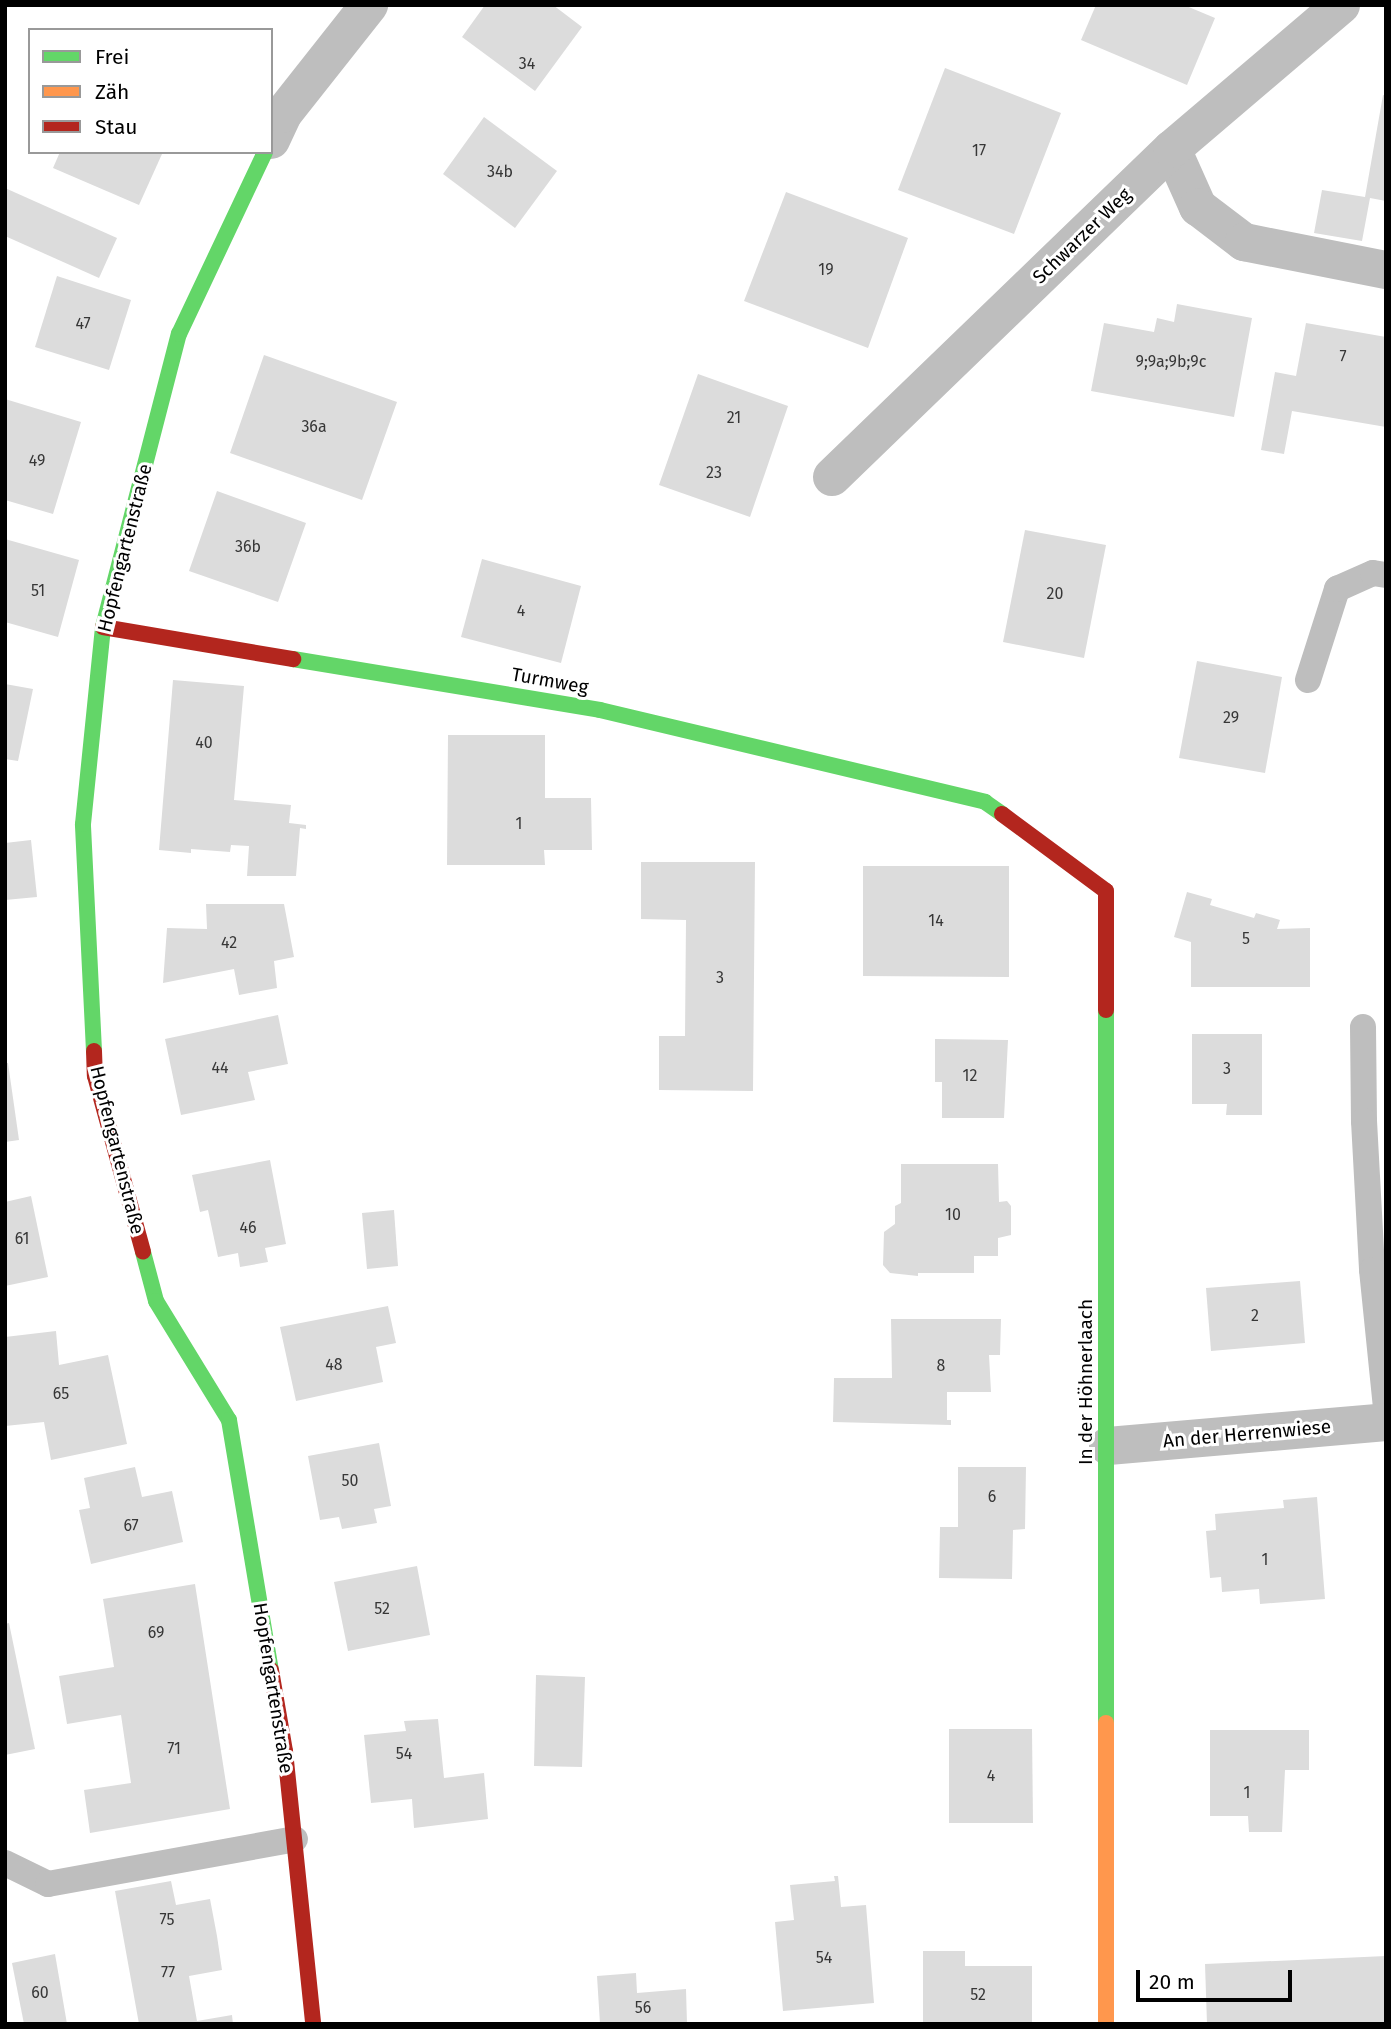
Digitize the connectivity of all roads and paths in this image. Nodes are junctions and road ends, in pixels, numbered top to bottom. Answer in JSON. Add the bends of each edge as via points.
{"nodes":[{"id":1,"x":369,"y":5,"type":"edge"},
{"id":2,"x":1341,"y":5,"type":"edge"},
{"id":3,"x":273,"y":136,"type":"edge"},
{"id":4,"x":1172,"y":149,"type":"junction"},
{"id":5,"x":264,"y":154,"type":"edge"},
{"id":6,"x":1386,"y":270,"type":"edge"},
{"id":7,"x":832,"y":477,"type":"dead end"},
{"id":8,"x":1386,"y":575,"type":"edge"},
{"id":9,"x":103,"y":627,"type":"junction"},
{"id":10,"x":1308,"y":680,"type":"dead end"},
{"id":11,"x":985,"y":802,"type":"joint"},
{"id":12,"x":1363,"y":1027,"type":"dead end"},
{"id":13,"x":1386,"y":1407,"type":"edge"},
{"id":14,"x":1386,"y":1422,"type":"edge"},
{"id":15,"x":1108,"y":1446,"type":"junction"},
{"id":16,"x":295,"y":1839,"type":"junction"},
{"id":17,"x":5,"y":1863,"type":"edge"},
{"id":18,"x":313,"y":2024,"type":"edge"},
{"id":19,"x":1106,"y":2024,"type":"edge"}],
"edges":[{"from":1,"to":3,"type":"street","via":[[284,114]]},
{"from":2,"to":4,"type":"street","name":"Schwarzer Weg"},
{"from":4,"to":6,"type":"street","via":[[1198,207],[1244,242]]},
{"from":4,"to":7,"type":"street","name":"Schwarzer Weg"},
{"from":5,"to":9,"type":"street","name":"Hopfengartenstraße","via":[[179,334]]},
{"from":8,"to":10,"type":"lane","via":[[1373,573],[1337,589]]},
{"from":9,"to":11,"type":"street","name":"Turmweg","via":[[600,710]]},
{"from":9,"to":16,"type":"street","name":"Hopfengartenstraße","via":[[83,824],[95,1076],[156,1301],[229,1420],[285,1751]]},
{"from":11,"to":15,"type":"street","name":"In der Höhnerlaach","via":[[1105,891]]},
{"from":12,"to":13,"type":"lane","via":[[1372,1270]]},
{"from":14,"to":15,"type":"street","name":"An der Herrenwiese"},
{"from":15,"to":19,"type":"street","name":"In der Höhnerlaach"},
{"from":16,"to":17,"type":"lane","via":[[47,1884]]},
{"from":16,"to":18,"type":"street","name":"Hopfengartenstraße"}]}
